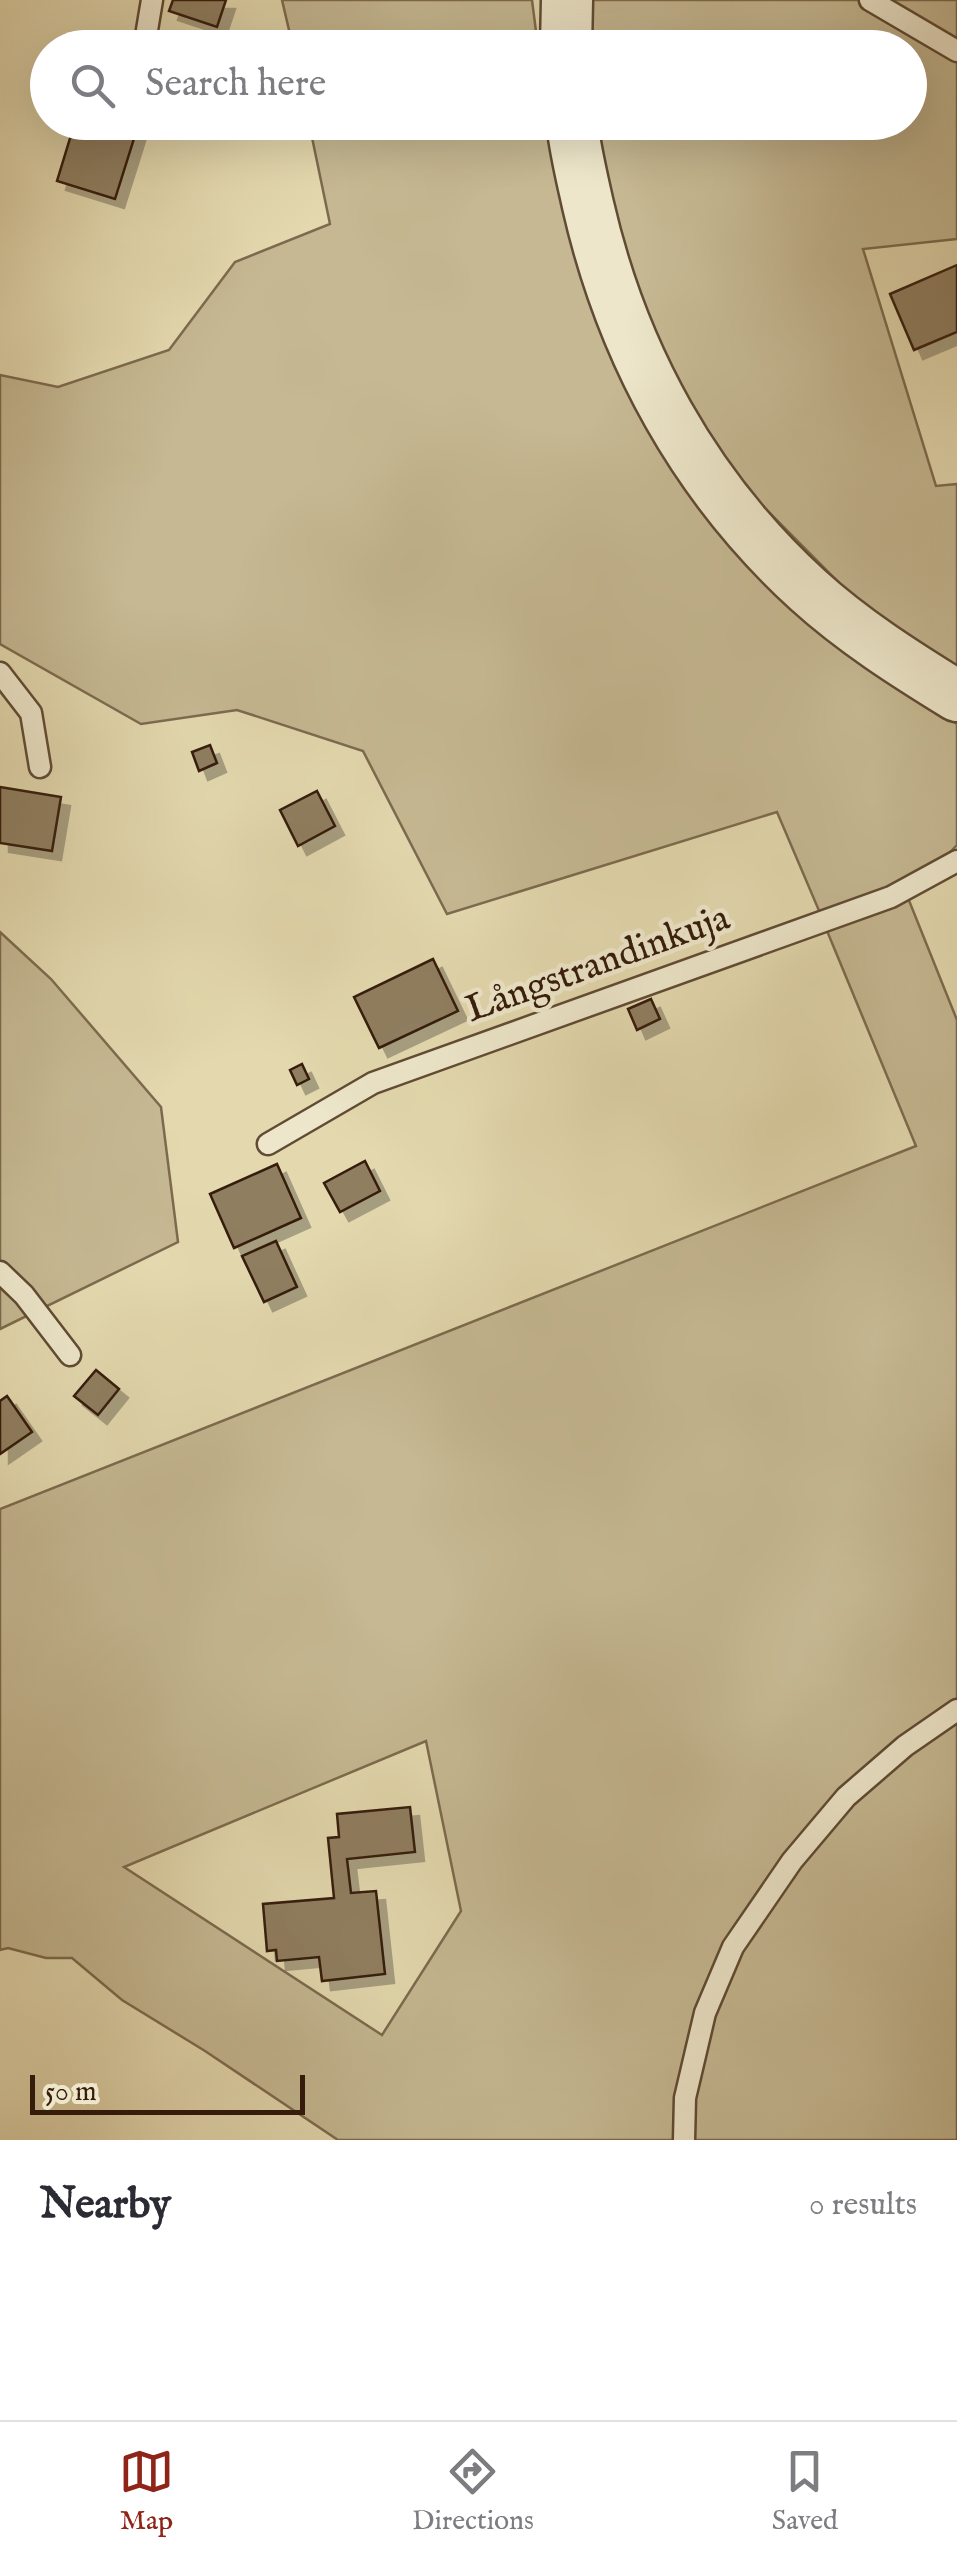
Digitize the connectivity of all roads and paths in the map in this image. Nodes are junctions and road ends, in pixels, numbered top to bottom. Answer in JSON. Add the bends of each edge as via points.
{"nodes":[{"id":1,"x":152,"y":0,"type":"edge"},
{"id":2,"x":566,"y":0,"type":"edge"},
{"id":3,"x":870,"y":0,"type":"edge"},
{"id":4,"x":147,"y":30,"type":"edge"},
{"id":5,"x":566,"y":30,"type":"edge"},
{"id":6,"x":920,"y":30,"type":"edge"},
{"id":7,"x":927,"y":34,"type":"edge"},
{"id":8,"x":957,"y":52,"type":"edge"},
{"id":9,"x":574,"y":140,"type":"edge"},
{"id":10,"x":0,"y":673,"type":"edge"},
{"id":11,"x":957,"y":696,"type":"edge"},
{"id":12,"x":40,"y":767,"type":"dead end"},
{"id":13,"x":957,"y":861,"type":"edge"},
{"id":14,"x":268,"y":1144,"type":"dead end"},
{"id":15,"x":0,"y":1272,"type":"edge"},
{"id":16,"x":70,"y":1355,"type":"dead end"},
{"id":17,"x":957,"y":1710,"type":"edge"},
{"id":18,"x":684,"y":2140,"type":"edge"}],
"edges":[{"from":1,"to":4,"type":"lane"},
{"from":2,"to":5,"type":"street"},
{"from":3,"to":6,"type":"lane"},
{"from":7,"to":8,"type":"lane"},
{"from":9,"to":11,"type":"street","via":[[618,312],[689,451],[745,526],[808,591],[889,655]]},
{"from":10,"to":12,"type":"lane","via":[[32,714]]},
{"from":13,"to":14,"type":"lane","name":"Långstrandinkuja","via":[[891,897],[373,1083]]},
{"from":15,"to":16,"type":"lane"},
{"from":17,"to":18,"type":"lane","via":[[846,1798],[733,1947],[705,2013]]}]}
